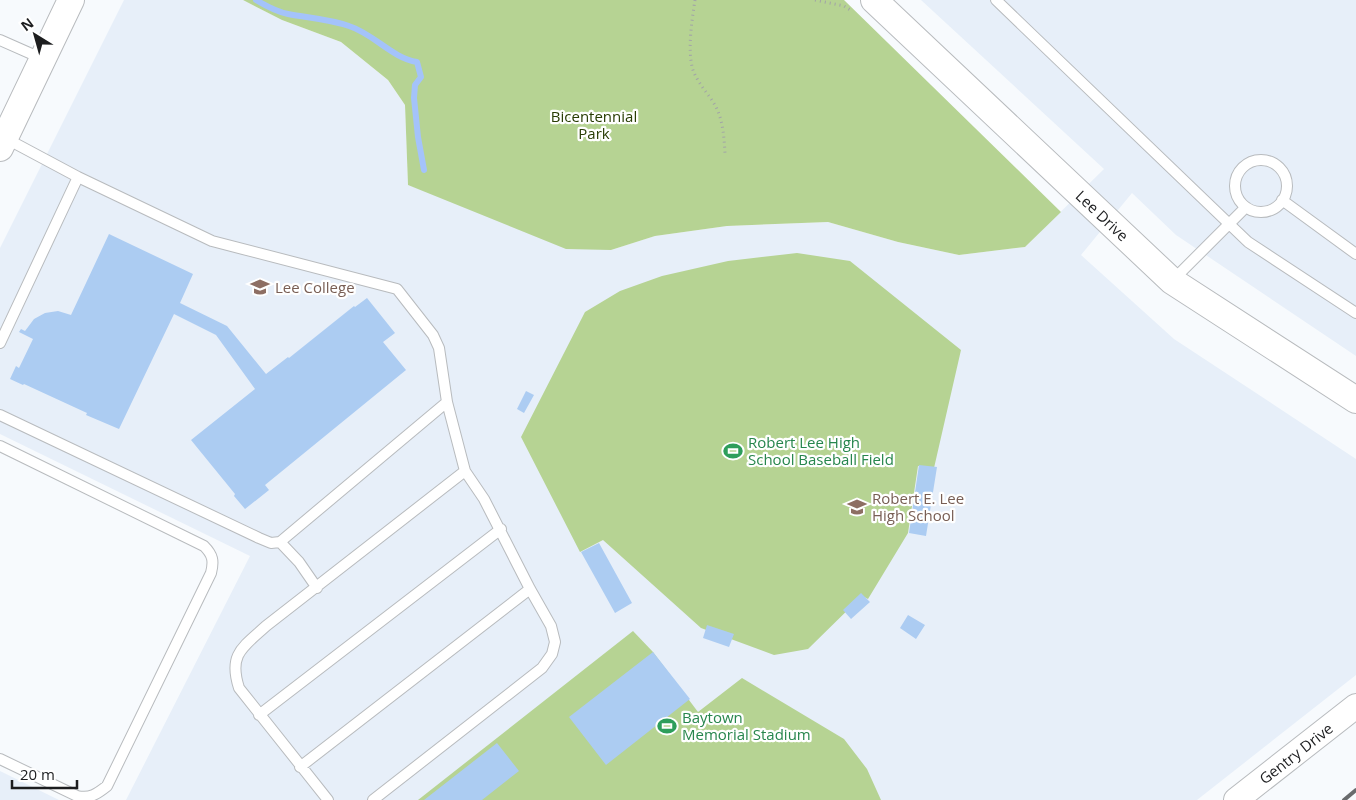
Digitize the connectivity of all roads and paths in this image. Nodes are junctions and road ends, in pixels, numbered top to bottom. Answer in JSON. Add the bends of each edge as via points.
{"nodes":[{"id":1,"x":72,"y":0,"type":"edge"},
{"id":2,"x":695,"y":0,"type":"edge"},
{"id":3,"x":874,"y":0,"type":"edge"},
{"id":4,"x":996,"y":0,"type":"edge"},
{"id":5,"x":0,"y":40,"type":"edge"},
{"id":6,"x":43,"y":59,"type":"junction"},
{"id":7,"x":2,"y":143,"type":"edge"},
{"id":8,"x":725,"y":153,"type":"dead end"},
{"id":9,"x":78,"y":177,"type":"junction"},
{"id":10,"x":1282,"y":200,"type":"junction"},
{"id":11,"x":1246,"y":207,"type":"junction"},
{"id":12,"x":1230,"y":223,"type":"junction"},
{"id":13,"x":1356,"y":254,"type":"edge"},
{"id":14,"x":1172,"y":281,"type":"junction"},
{"id":15,"x":1356,"y":313,"type":"edge"},
{"id":16,"x":0,"y":342,"type":"edge"},
{"id":17,"x":1356,"y":400,"type":"edge"},
{"id":18,"x":447,"y":402,"type":"junction"},
{"id":19,"x":0,"y":415,"type":"edge"},
{"id":20,"x":0,"y":446,"type":"edge"},
{"id":21,"x":465,"y":471,"type":"junction"},
{"id":22,"x":501,"y":529,"type":"junction"},
{"id":23,"x":280,"y":542,"type":"junction"},
{"id":24,"x":317,"y":588,"type":"junction"},
{"id":25,"x":530,"y":589,"type":"junction"},
{"id":26,"x":1356,"y":706,"type":"edge"},
{"id":27,"x":259,"y":715,"type":"junction"},
{"id":28,"x":0,"y":759,"type":"edge"},
{"id":29,"x":300,"y":767,"type":"junction"},
{"id":30,"x":328,"y":800,"type":"edge"},
{"id":31,"x":373,"y":800,"type":"edge"},
{"id":32,"x":1236,"y":800,"type":"edge"}],
"edges":[{"from":1,"to":6,"type":"main road"},
{"from":2,"to":8,"type":"path","via":[[693,70],[716,107]]},
{"from":3,"to":14,"type":"main road","name":"Lee Drive"},
{"from":4,"to":12,"type":"lane"},
{"from":5,"to":6,"type":"lane"},
{"from":6,"to":7,"type":"main road"},
{"from":7,"to":9,"type":"lane"},
{"from":9,"to":16,"type":"lane"},
{"from":9,"to":18,"type":"lane","via":[[212,241],[397,289],[433,335],[439,348]]},
{"from":10,"to":11,"type":"lane","via":[[1262,212]]},
{"from":10,"to":11,"type":"lane","via":[[1287,185],[1281,170],[1275,164],[1258,160],[1242,168],[1238,176],[1236,193]]},
{"from":10,"to":13,"type":"lane"},
{"from":11,"to":12,"type":"lane"},
{"from":12,"to":14,"type":"lane"},
{"from":12,"to":15,"type":"lane","via":[[1248,242]]},
{"from":14,"to":17,"type":"main road","name":"Lee Drive"},
{"from":18,"to":21,"type":"lane"},
{"from":18,"to":23,"type":"lane"},
{"from":19,"to":23,"type":"lane","via":[[259,538],[271,543]]},
{"from":20,"to":28,"type":"lane","via":[[204,546],[214,563],[107,786],[95,795],[77,796]]},
{"from":21,"to":22,"type":"lane"},
{"from":21,"to":24,"type":"lane"},
{"from":22,"to":25,"type":"lane"},
{"from":22,"to":27,"type":"lane"},
{"from":23,"to":24,"type":"lane"},
{"from":24,"to":27,"type":"lane","via":[[266,626],[241,650],[234,667],[239,688]]},
{"from":25,"to":29,"type":"lane"},
{"from":25,"to":31,"type":"lane","via":[[551,626],[555,642],[552,654],[542,668]]},
{"from":26,"to":32,"type":"street","name":"Gentry Drive"},
{"from":27,"to":29,"type":"lane"},
{"from":29,"to":30,"type":"lane"}]}
